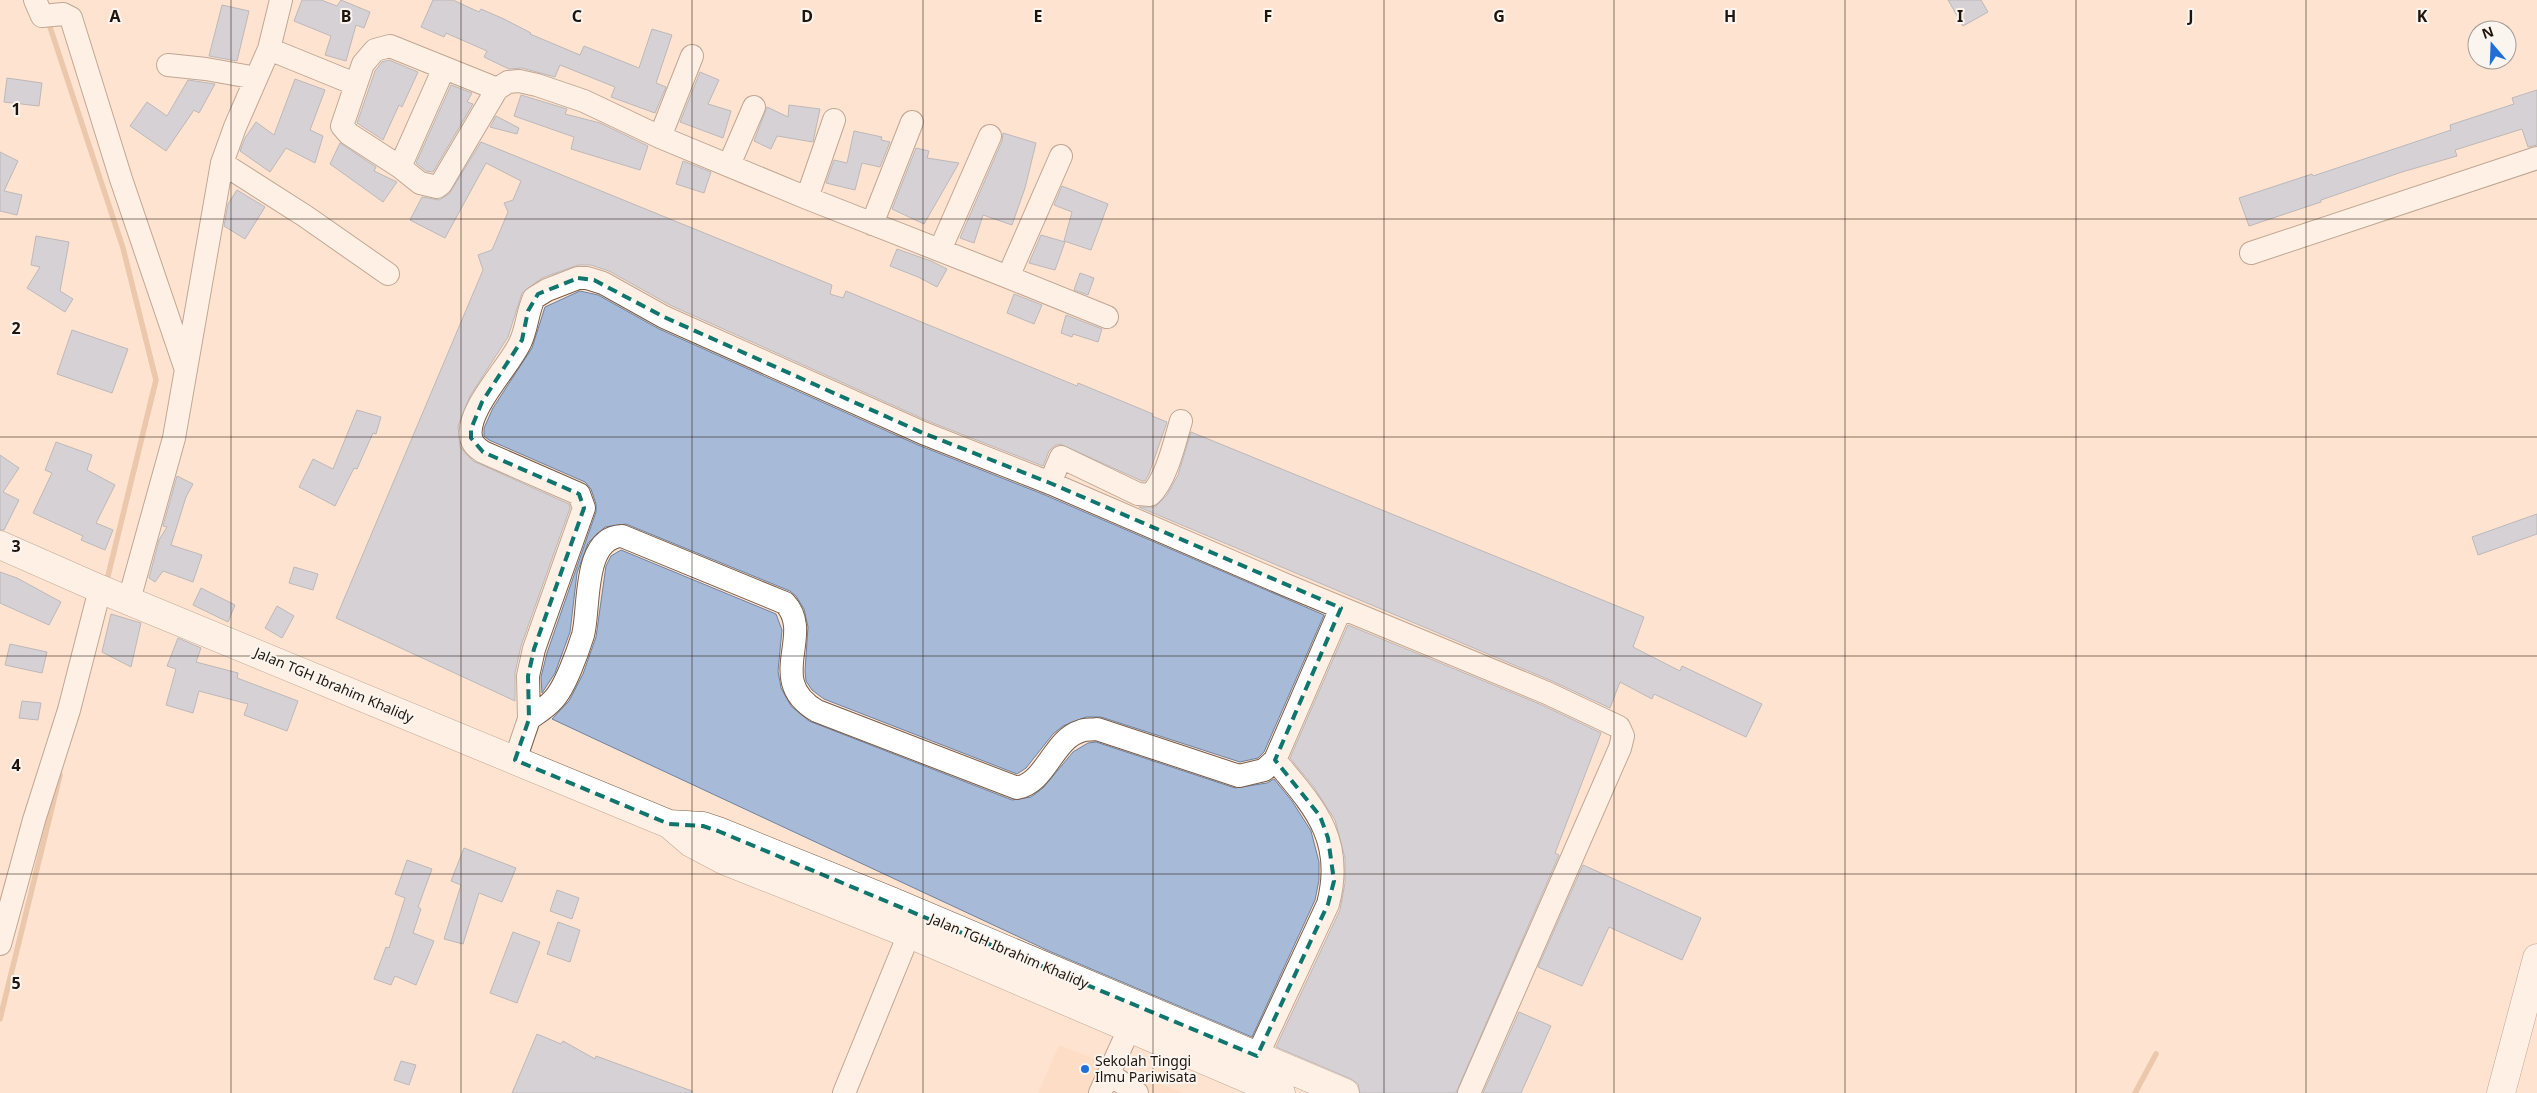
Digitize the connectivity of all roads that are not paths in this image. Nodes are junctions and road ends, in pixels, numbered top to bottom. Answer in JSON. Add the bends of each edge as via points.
{"nodes":[{"id":1,"x":281,"y":0,"type":"edge"},
{"id":2,"x":48,"y":11,"type":"edge"},
{"id":3,"x":269,"y":49,"type":"junction"},
{"id":4,"x":692,"y":56,"type":"dead end"},
{"id":5,"x":168,"y":65,"type":"dead end"},
{"id":6,"x":444,"y":68,"type":"junction"},
{"id":7,"x":256,"y":78,"type":"junction"},
{"id":8,"x":355,"y":84,"type":"junction"},
{"id":9,"x":496,"y":89,"type":"junction"},
{"id":10,"x":754,"y":107,"type":"dead end"},
{"id":11,"x":834,"y":120,"type":"dead end"},
{"id":12,"x":912,"y":122,"type":"dead end"},
{"id":13,"x":990,"y":136,"type":"dead end"},
{"id":14,"x":660,"y":137,"type":"junction"},
{"id":15,"x":1061,"y":156,"type":"dead end"},
{"id":16,"x":2537,"y":158,"type":"edge"},
{"id":17,"x":222,"y":163,"type":"junction"},
{"id":18,"x":729,"y":165,"type":"junction"},
{"id":19,"x":400,"y":167,"type":"junction"},
{"id":20,"x":807,"y":198,"type":"junction"},
{"id":21,"x":872,"y":224,"type":"junction"},
{"id":22,"x":940,"y":250,"type":"junction"},
{"id":23,"x":2252,"y":253,"type":"dead end"},
{"id":24,"x":388,"y":274,"type":"dead end"},
{"id":25,"x":1008,"y":277,"type":"junction"},
{"id":26,"x":1107,"y":316,"type":"dead end"},
{"id":27,"x":186,"y":370,"type":"junction"},
{"id":28,"x":1181,"y":421,"type":"dead end"},
{"id":29,"x":1050,"y":483,"type":"junction"},
{"id":30,"x":0,"y":546,"type":"edge"},
{"id":31,"x":114,"y":594,"type":"junction"},
{"id":32,"x":1340,"y":608,"type":"junction"},
{"id":33,"x":529,"y":719,"type":"junction"},
{"id":34,"x":515,"y":760,"type":"junction"},
{"id":35,"x":1275,"y":760,"type":"junction"},
{"id":36,"x":669,"y":824,"type":"junction"},
{"id":37,"x":909,"y":934,"type":"junction"},
{"id":38,"x":0,"y":944,"type":"edge"},
{"id":39,"x":2537,"y":958,"type":"edge"},
{"id":40,"x":1129,"y":1029,"type":"junction"},
{"id":41,"x":1258,"y":1056,"type":"junction"},
{"id":42,"x":1104,"y":1084,"type":"edge"},
{"id":43,"x":844,"y":1093,"type":"edge"},
{"id":44,"x":1137,"y":1093,"type":"edge"},
{"id":45,"x":1281,"y":1093,"type":"edge"},
{"id":46,"x":1345,"y":1093,"type":"edge"},
{"id":47,"x":1469,"y":1093,"type":"edge"},
{"id":48,"x":2501,"y":1093,"type":"edge"}],
"edges":[{"from":1,"to":3,"type":"street"},
{"from":2,"to":27,"type":"street","via":[[68,16],[73,23],[121,179]]},
{"from":3,"to":7,"type":"street"},
{"from":3,"to":8,"type":"street"},
{"from":4,"to":14,"type":"street"},
{"from":5,"to":7,"type":"street","via":[[206,68]]},
{"from":6,"to":8,"type":"street","via":[[400,49],[383,47],[370,54],[362,64]]},
{"from":6,"to":9,"type":"street"},
{"from":6,"to":19,"type":"street"},
{"from":7,"to":17,"type":"street"},
{"from":8,"to":19,"type":"street","via":[[343,129]]},
{"from":9,"to":14,"type":"street","via":[[508,82],[537,85],[584,101]]},
{"from":9,"to":19,"type":"street","via":[[442,184],[427,187]]},
{"from":10,"to":18,"type":"street"},
{"from":11,"to":20,"type":"street"},
{"from":12,"to":21,"type":"street"},
{"from":13,"to":22,"type":"street"},
{"from":14,"to":18,"type":"street"},
{"from":15,"to":25,"type":"street"},
{"from":16,"to":23,"type":"street"},
{"from":17,"to":24,"type":"street"},
{"from":17,"to":27,"type":"street"},
{"from":18,"to":20,"type":"street"},
{"from":20,"to":21,"type":"street"},
{"from":21,"to":22,"type":"street"},
{"from":22,"to":25,"type":"street"},
{"from":25,"to":26,"type":"street"},
{"from":27,"to":31,"type":"street","via":[[174,438]]},
{"from":28,"to":29,"type":"street","via":[[1171,454],[1157,487],[1150,495],[1138,494],[1061,457]]},
{"from":29,"to":32,"type":"street"},
{"from":29,"to":33,"type":"street","via":[[923,434],[664,317],[603,283],[578,278],[547,290],[534,298],[522,340],[482,402],[471,429],[475,446],[483,452],[579,494],[584,508],[529,666]]},
{"from":30,"to":31,"type":"main road","name":"Jalan TGH Ibrahim Khalidy"},
{"from":31,"to":34,"type":"main road","name":"Jalan TGH Ibrahim Khalidy"},
{"from":31,"to":38,"type":"street","via":[[69,710]]},
{"from":32,"to":35,"type":"street"},
{"from":32,"to":47,"type":"street","via":[[1616,724],[1622,732],[1611,768]]},
{"from":33,"to":34,"type":"street"},
{"from":33,"to":35,"type":"street","via":[[553,700],[561,689],[583,634],[594,563],[611,538],[622,536],[785,603],[794,624],[791,674],[796,695],[803,703],[1017,788],[1029,783],[1069,737],[1081,731],[1096,730],[1239,776],[1264,770]]},
{"from":34,"to":36,"type":"main road","name":"Jalan TGH Ibrahim Khalidy"},
{"from":35,"to":41,"type":"street","via":[[1320,816],[1331,852],[1334,881],[1328,904]]},
{"from":36,"to":37,"type":"main road","name":"Jalan TGH Ibrahim Khalidy","via":[[691,843],[723,860]]},
{"from":36,"to":41,"type":"main road","name":"Jalan TGH Ibrahim Khalidy","via":[[686,823],[718,831]]},
{"from":37,"to":40,"type":"main road","name":"Jalan TGH Ibrahim Khalidy"},
{"from":37,"to":43,"type":"street"},
{"from":39,"to":48,"type":"main road"},
{"from":40,"to":42,"type":"street"},
{"from":40,"to":45,"type":"main road","name":"Jalan TGH Ibrahim Khalidy"},
{"from":41,"to":46,"type":"main road","name":"Jalan TGH Ibrahim Khalidy"},
{"from":42,"to":44,"type":"street"}]}
